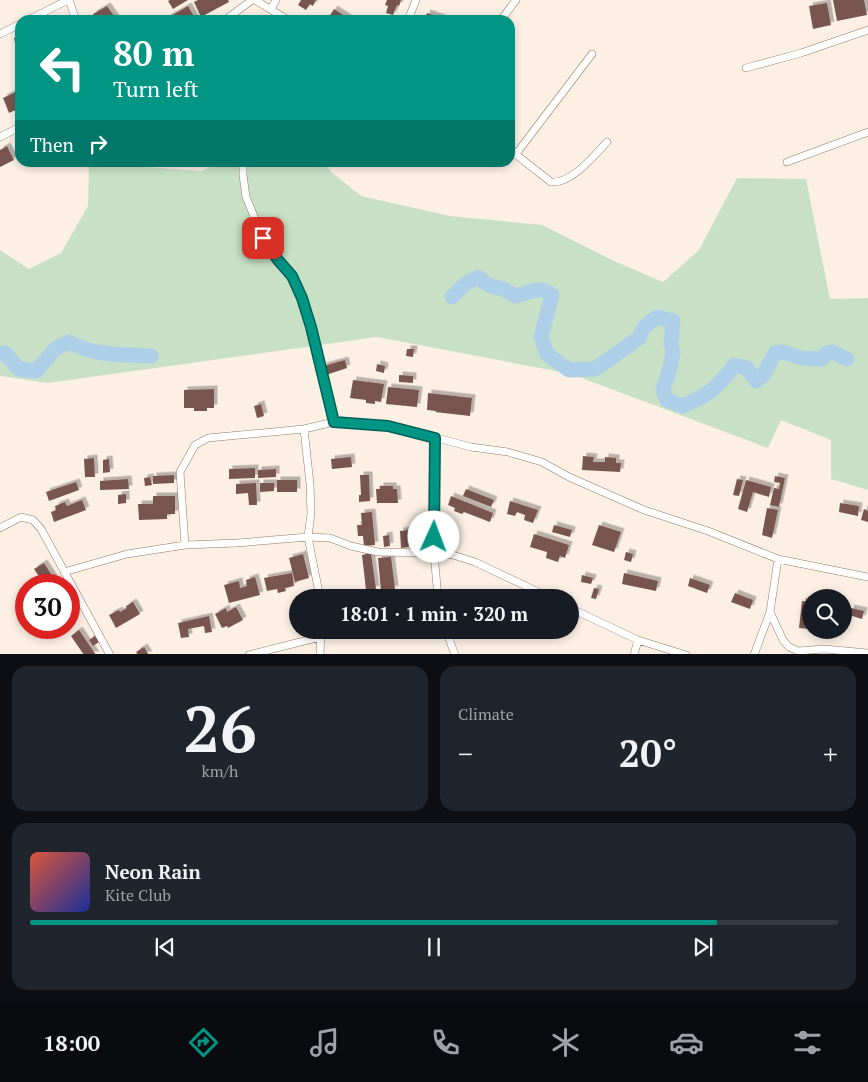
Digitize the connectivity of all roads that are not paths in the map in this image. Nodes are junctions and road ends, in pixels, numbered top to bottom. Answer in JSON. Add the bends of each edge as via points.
{"nodes":[{"id":1,"x":68,"y":0,"type":"edge"},
{"id":2,"x":253,"y":0,"type":"edge"},
{"id":3,"x":276,"y":0,"type":"edge"},
{"id":4,"x":416,"y":0,"type":"edge"},
{"id":5,"x":516,"y":0,"type":"edge"},
{"id":6,"x":271,"y":9,"type":"junction"},
{"id":7,"x":38,"y":15,"type":"edge"},
{"id":8,"x":74,"y":15,"type":"edge"},
{"id":9,"x":232,"y":15,"type":"edge"},
{"id":10,"x":280,"y":15,"type":"edge"},
{"id":11,"x":410,"y":15,"type":"edge"},
{"id":12,"x":506,"y":15,"type":"edge"},
{"id":13,"x":15,"y":26,"type":"edge"},
{"id":14,"x":868,"y":30,"type":"edge"},
{"id":15,"x":0,"y":34,"type":"edge"},
{"id":16,"x":592,"y":54,"type":"dead end"},
{"id":17,"x":746,"y":68,"type":"dead end"},
{"id":18,"x":15,"y":129,"type":"edge"},
{"id":19,"x":868,"y":132,"type":"edge"},
{"id":20,"x":0,"y":137,"type":"edge"},
{"id":21,"x":607,"y":142,"type":"dead end"},
{"id":22,"x":515,"y":150,"type":"edge"},
{"id":23,"x":515,"y":154,"type":"edge"},
{"id":24,"x":787,"y":162,"type":"dead end"},
{"id":25,"x":243,"y":167,"type":"edge"},
{"id":26,"x":334,"y":422,"type":"junction"},
{"id":27,"x":304,"y":429,"type":"junction"},
{"id":28,"x":435,"y":438,"type":"junction"},
{"id":29,"x":0,"y":528,"type":"edge"},
{"id":30,"x":308,"y":537,"type":"junction"},
{"id":31,"x":185,"y":545,"type":"junction"},
{"id":32,"x":434,"y":553,"type":"junction"},
{"id":33,"x":778,"y":559,"type":"junction"},
{"id":34,"x":64,"y":572,"type":"junction"},
{"id":35,"x":868,"y":577,"type":"edge"},
{"id":36,"x":318,"y":589,"type":"edge"},
{"id":37,"x":437,"y":589,"type":"edge"},
{"id":38,"x":532,"y":589,"type":"edge"},
{"id":39,"x":579,"y":612,"type":"edge"},
{"id":40,"x":770,"y":612,"type":"junction"},
{"id":41,"x":300,"y":639,"type":"edge"},
{"id":42,"x":321,"y":639,"type":"edge"},
{"id":43,"x":449,"y":639,"type":"edge"},
{"id":44,"x":638,"y":640,"type":"junction"},
{"id":45,"x":868,"y":653,"type":"edge"},
{"id":46,"x":110,"y":654,"type":"edge"},
{"id":47,"x":249,"y":654,"type":"edge"},
{"id":48,"x":320,"y":654,"type":"edge"},
{"id":49,"x":455,"y":654,"type":"edge"},
{"id":50,"x":634,"y":654,"type":"edge"},
{"id":51,"x":686,"y":654,"type":"edge"},
{"id":52,"x":754,"y":654,"type":"edge"}],
"edges":[{"from":1,"to":7,"type":"street"},
{"from":1,"to":8,"type":"street"},
{"from":2,"to":6,"type":"street"},
{"from":2,"to":9,"type":"street"},
{"from":3,"to":6,"type":"street"},
{"from":4,"to":11,"type":"street"},
{"from":5,"to":12,"type":"street"},
{"from":6,"to":10,"type":"street"},
{"from":13,"to":15,"type":"street"},
{"from":14,"to":17,"type":"street"},
{"from":16,"to":22,"type":"street"},
{"from":18,"to":20,"type":"street"},
{"from":19,"to":24,"type":"street"},
{"from":21,"to":23,"type":"street","via":[[589,161],[557,182],[551,182]]},
{"from":25,"to":26,"type":"street","via":[[246,197],[263,238],[292,276],[305,306]]},
{"from":26,"to":27,"type":"street"},
{"from":26,"to":28,"type":"street","via":[[388,426]]},
{"from":27,"to":30,"type":"street","via":[[310,484]]},
{"from":27,"to":31,"type":"street","via":[[208,438],[195,445],[180,472]]},
{"from":28,"to":32,"type":"street"},
{"from":28,"to":33,"type":"street","via":[[542,462],[644,510]]},
{"from":29,"to":34,"type":"street","via":[[21,517],[33,520]]},
{"from":30,"to":31,"type":"street"},
{"from":30,"to":32,"type":"street","via":[[330,538],[378,552]]},
{"from":30,"to":36,"type":"street"},
{"from":31,"to":34,"type":"street","via":[[127,554]]},
{"from":32,"to":37,"type":"street"},
{"from":32,"to":38,"type":"street","via":[[475,562]]},
{"from":33,"to":35,"type":"street"},
{"from":33,"to":40,"type":"street"},
{"from":34,"to":46,"type":"street"},
{"from":39,"to":44,"type":"street"},
{"from":40,"to":45,"type":"street","via":[[789,647]]},
{"from":40,"to":52,"type":"street"},
{"from":41,"to":47,"type":"street"},
{"from":42,"to":48,"type":"street"},
{"from":43,"to":49,"type":"street"},
{"from":44,"to":50,"type":"street"},
{"from":44,"to":51,"type":"street"}]}
